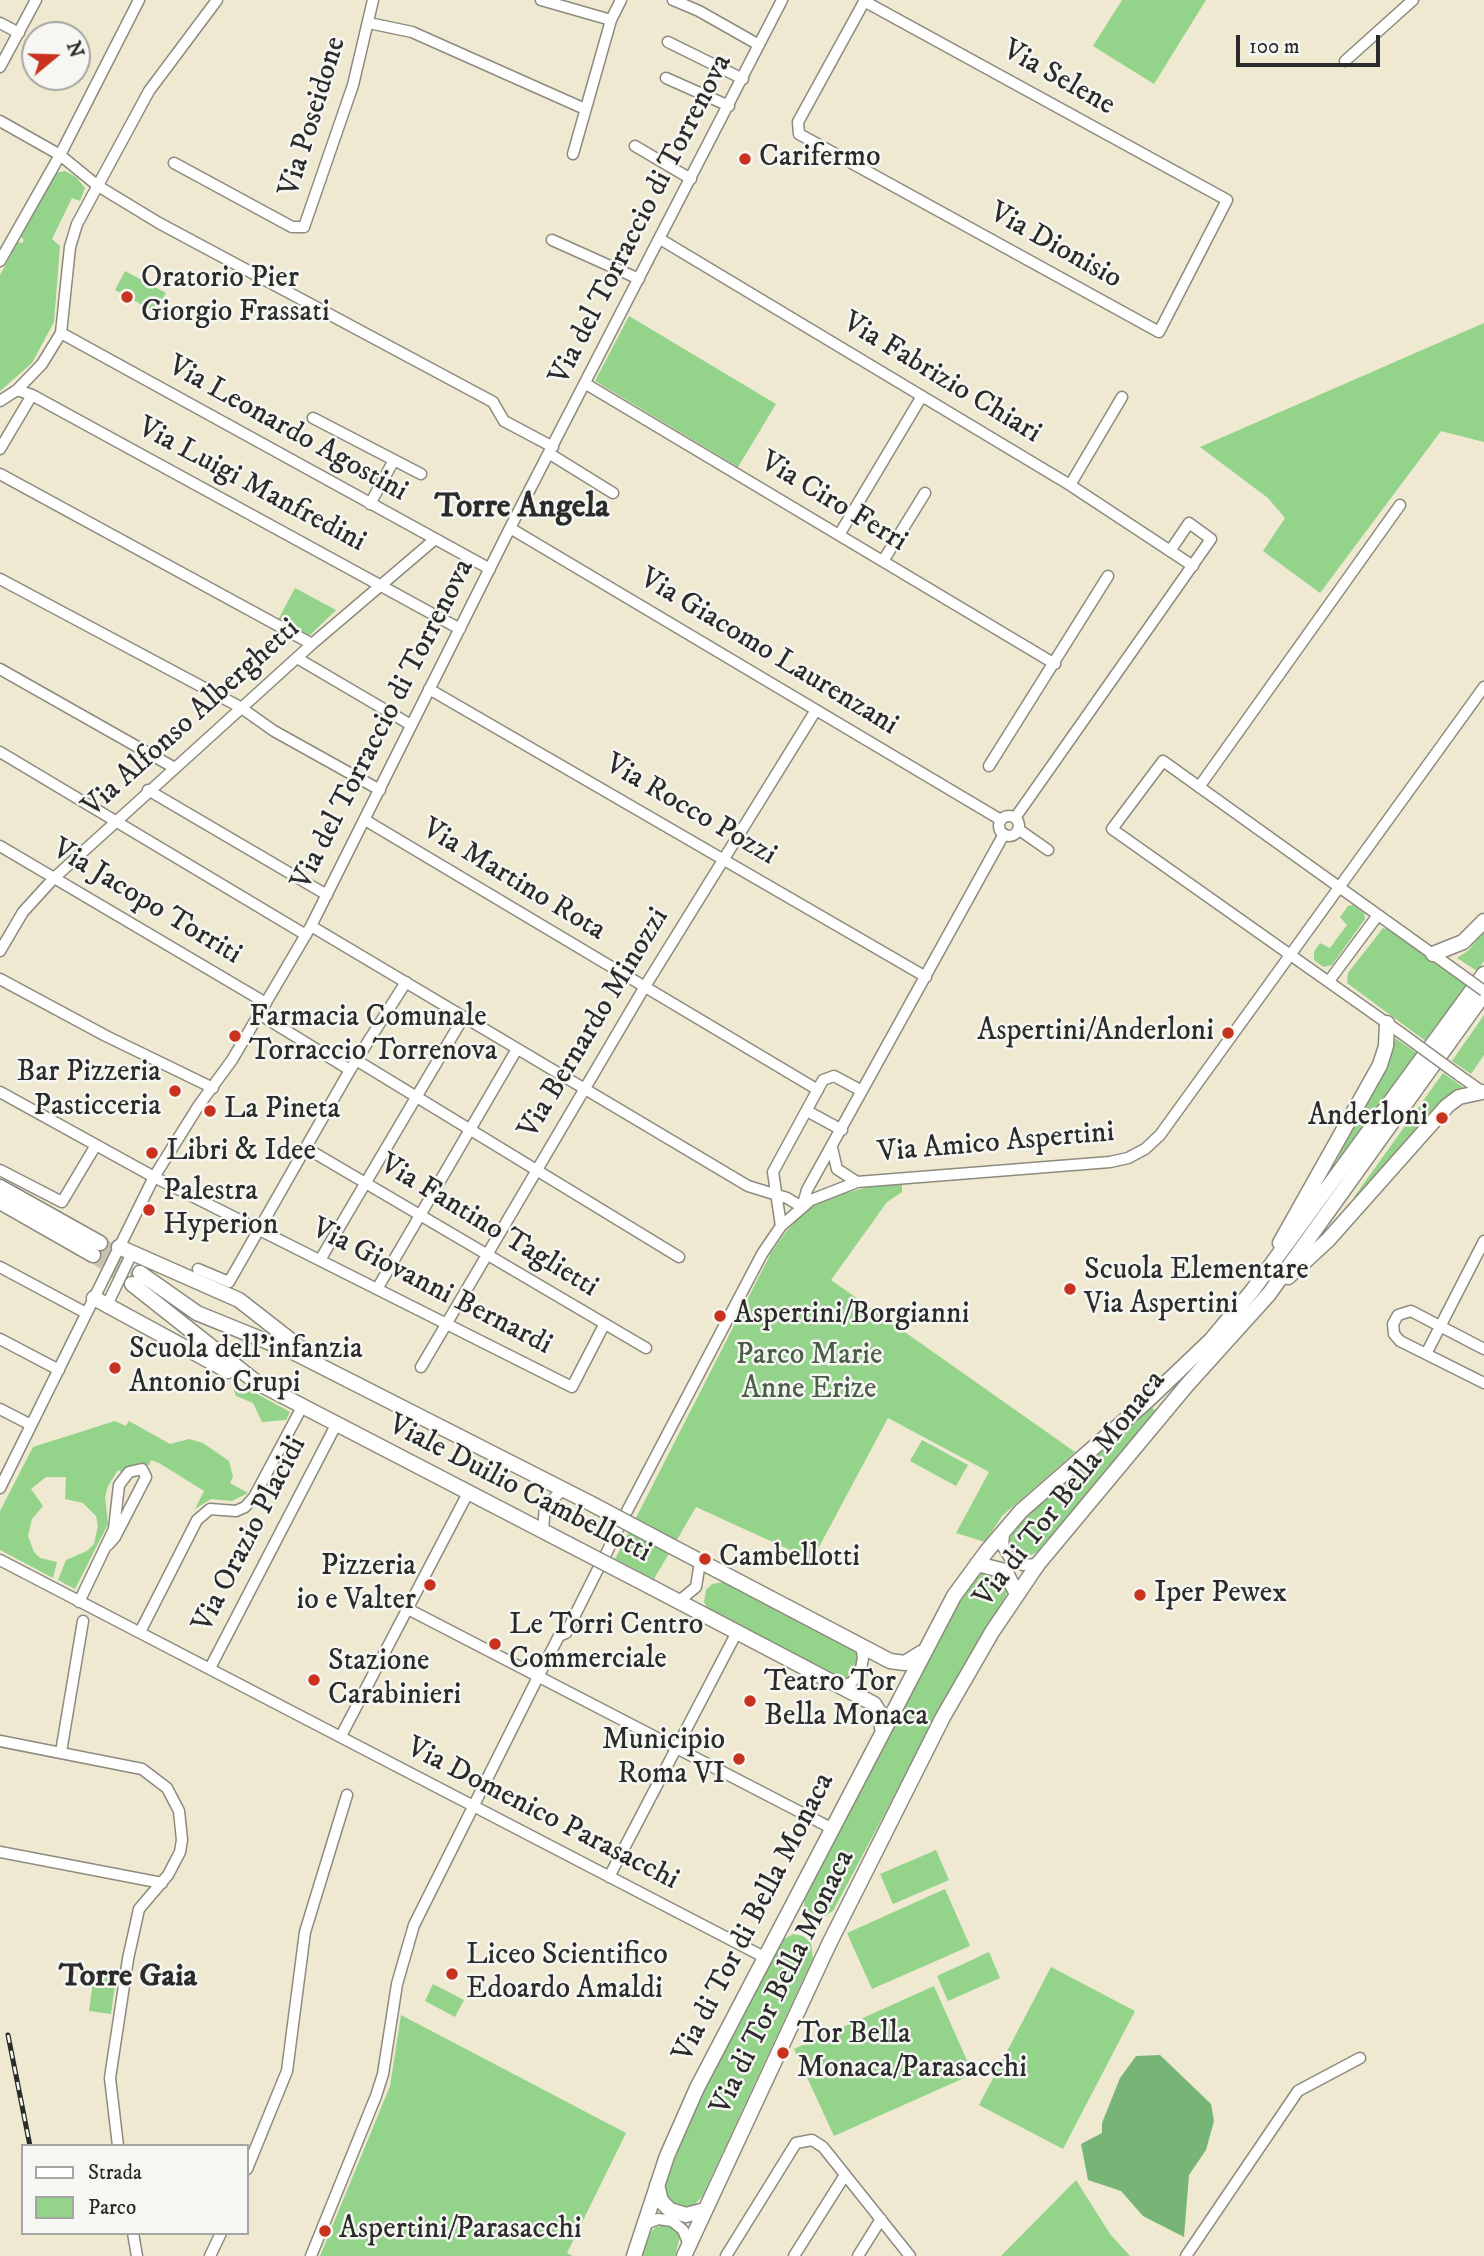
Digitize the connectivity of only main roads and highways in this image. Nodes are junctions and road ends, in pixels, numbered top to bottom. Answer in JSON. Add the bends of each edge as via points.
{"nodes":[{"id":1,"x":1484,"y":921,"type":"edge"},
{"id":2,"x":1433,"y":954,"type":"road end"},
{"id":3,"x":1484,"y":974,"type":"edge"},
{"id":4,"x":1484,"y":992,"type":"edge"},
{"id":5,"x":1387,"y":1023,"type":"road end"},
{"id":6,"x":1483,"y":1092,"type":"edge"},
{"id":7,"x":0,"y":1187,"type":"edge"},
{"id":8,"x":0,"y":1202,"type":"edge"},
{"id":9,"x":126,"y":1250,"type":"road end"},
{"id":10,"x":1252,"y":1291,"type":"junction"},
{"id":11,"x":1269,"y":1294,"type":"junction"},
{"id":12,"x":101,"y":1301,"type":"road end"},
{"id":13,"x":324,"y":1368,"type":"junction"},
{"id":14,"x":256,"y":1382,"type":"junction"},
{"id":15,"x":977,"y":1564,"type":"junction"},
{"id":16,"x":1017,"y":1594,"type":"junction"},
{"id":17,"x":922,"y":1652,"type":"junction"},
{"id":18,"x":882,"y":1730,"type":"junction"},
{"id":19,"x":657,"y":2183,"type":"junction"},
{"id":20,"x":705,"y":2210,"type":"junction"},
{"id":21,"x":687,"y":2250,"type":"edge"},
{"id":22,"x":634,"y":2256,"type":"edge"}],
"edges":[{"from":1,"to":2,"type":"main road","via":[[1462,942]]},
{"from":3,"to":10,"type":"main road","name":"Via di Tor di Bella Monaca"},
{"from":4,"to":11,"type":"main road","name":"Via di Tor Bella Monaca"},
{"from":5,"to":10,"type":"main road","via":[[1385,1050],[1377,1070]]},
{"from":6,"to":11,"type":"main road","via":[[1459,1097],[1447,1106],[1333,1236]]},
{"from":7,"to":8,"type":"main road","via":[[96,1249]]},
{"from":9,"to":13,"type":"main road","via":[[246,1304]]},
{"from":10,"to":15,"type":"main road","name":"Via di Tor di Bella Monaca","via":[[1211,1340],[1047,1488]]},
{"from":11,"to":16,"type":"main road","name":"Via di Tor Bella Monaca","via":[[1187,1385]]},
{"from":12,"to":14,"type":"main road"},
{"from":13,"to":14,"type":"main road","name":"Viale Duilio Cambellotti","via":[[197,1313],[136,1279]]},
{"from":13,"to":17,"type":"main road","name":"Viale Duilio Cambellotti","bridge":true,"via":[[900,1664]]},
{"from":14,"to":18,"type":"main road","name":"Viale Duilio Cambellotti","bridge":true,"via":[[877,1706]]},
{"from":15,"to":16,"type":"main road","via":[[1006,1571]]},
{"from":15,"to":17,"type":"main road","name":"Via di Tor di Bella Monaca"},
{"from":16,"to":20,"type":"main road","name":"Via di Tor Bella Monaca","via":[[923,1756]]},
{"from":17,"to":18,"type":"main road","name":"Via di Tor di Bella Monaca"},
{"from":18,"to":19,"type":"main road","name":"Via di Tor di Bella Monaca","via":[[688,2107]]},
{"from":19,"to":20,"type":"main road","via":[[661,2201],[670,2210],[686,2214]]},
{"from":19,"to":22,"type":"main road","name":"Via di Tor di Bella Monaca"},
{"from":20,"to":21,"type":"main road","name":"Via di Tor Bella Monaca"}]}
